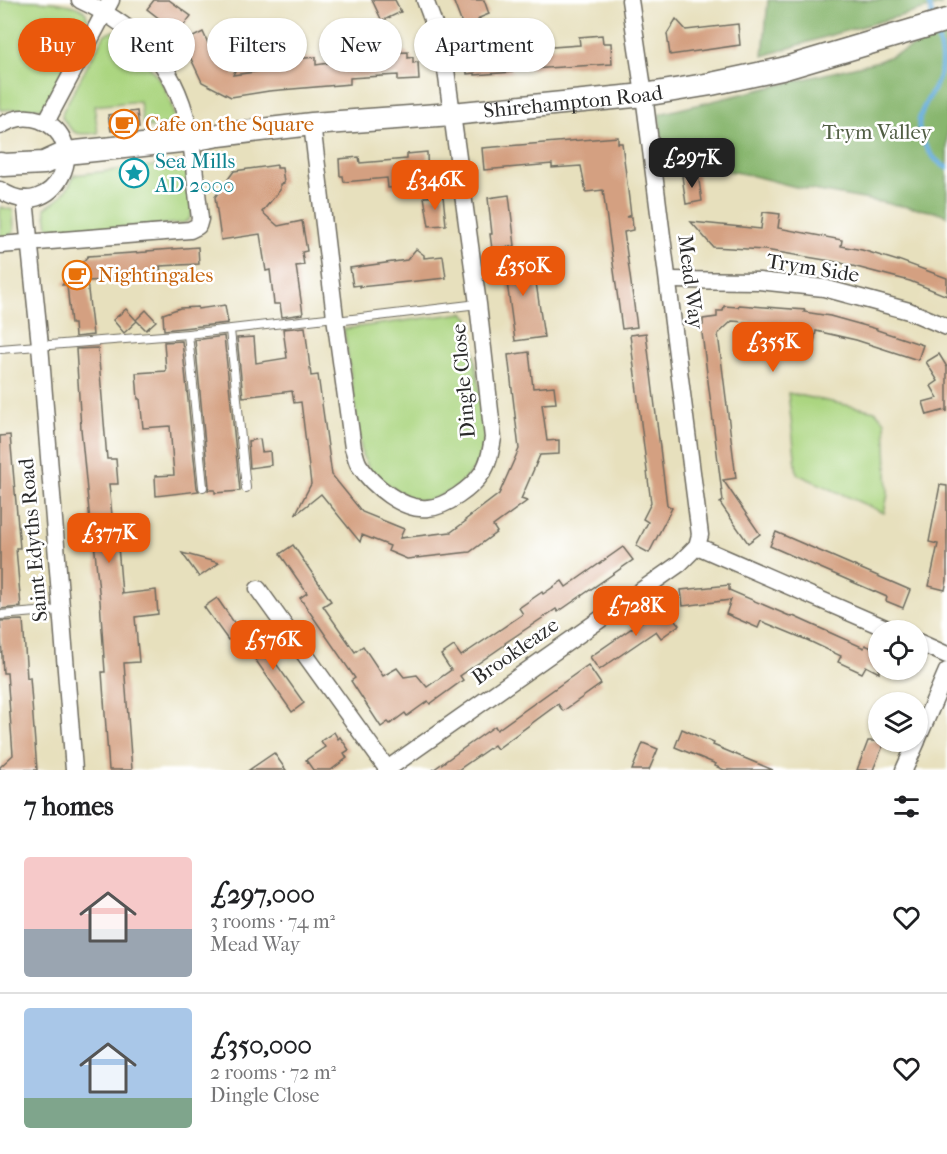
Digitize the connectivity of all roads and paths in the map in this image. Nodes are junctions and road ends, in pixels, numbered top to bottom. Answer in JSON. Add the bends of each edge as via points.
{"nodes":[{"id":1,"x":80,"y":0,"type":"edge"},
{"id":2,"x":425,"y":0,"type":"edge"},
{"id":3,"x":630,"y":0,"type":"edge"},
{"id":4,"x":108,"y":6,"type":"edge"},
{"id":5,"x":947,"y":20,"type":"edge"},
{"id":6,"x":644,"y":95,"type":"junction"},
{"id":7,"x":452,"y":114,"type":"junction"},
{"id":8,"x":46,"y":122,"type":"junction"},
{"id":9,"x":312,"y":124,"type":"junction"},
{"id":10,"x":0,"y":126,"type":"edge"},
{"id":11,"x":191,"y":140,"type":"junction"},
{"id":12,"x":0,"y":152,"type":"edge"},
{"id":13,"x":66,"y":153,"type":"junction"},
{"id":14,"x":0,"y":164,"type":"edge"},
{"id":15,"x":0,"y":190,"type":"edge"},
{"id":16,"x":25,"y":199,"type":"junction"},
{"id":17,"x":29,"y":243,"type":"junction"},
{"id":18,"x":0,"y":245,"type":"edge"},
{"id":19,"x":668,"y":280,"type":"junction"},
{"id":20,"x":478,"y":304,"type":"junction"},
{"id":21,"x":336,"y":319,"type":"junction"},
{"id":22,"x":947,"y":327,"type":"edge"},
{"id":23,"x":230,"y":330,"type":"junction"},
{"id":24,"x":188,"y":334,"type":"junction"},
{"id":25,"x":40,"y":345,"type":"junction"},
{"id":26,"x":0,"y":349,"type":"edge"},
{"id":27,"x":203,"y":487,"type":"dead end"},
{"id":28,"x":246,"y":488,"type":"dead end"},
{"id":29,"x":697,"y":546,"type":"junction"},
{"id":30,"x":258,"y":589,"type":"dead end"},
{"id":31,"x":62,"y":610,"type":"junction"},
{"id":32,"x":0,"y":615,"type":"edge"},
{"id":33,"x":868,"y":620,"type":"edge"},
{"id":34,"x":928,"y":646,"type":"edge"},
{"id":35,"x":947,"y":655,"type":"edge"},
{"id":36,"x":947,"y":671,"type":"edge"},
{"id":37,"x":928,"y":715,"type":"edge"},
{"id":38,"x":912,"y":752,"type":"edge"},
{"id":39,"x":74,"y":770,"type":"edge"},
{"id":40,"x":387,"y":770,"type":"edge"},
{"id":41,"x":904,"y":770,"type":"edge"}],
"edges":[{"from":1,"to":4,"type":"street"},
{"from":2,"to":7,"type":"street","name":"Dingle Close","via":[[446,70]]},
{"from":3,"to":6,"type":"street","name":"Mead Way"},
{"from":4,"to":8,"type":"street"},
{"from":4,"to":11,"type":"street","via":[[163,63],[178,92]]},
{"from":5,"to":6,"type":"main road","name":"Shirehampton Road","via":[[783,69]]},
{"from":6,"to":7,"type":"main road","name":"Shirehampton Road"},
{"from":6,"to":19,"type":"street","name":"Mead Way"},
{"from":7,"to":9,"type":"main road","name":"Shirehampton Road"},
{"from":7,"to":20,"type":"street","name":"Dingle Close"},
{"from":8,"to":10,"type":"street","via":[[21,117]]},
{"from":8,"to":13,"type":"street","via":[[56,130]]},
{"from":9,"to":11,"type":"main road","name":"Shirehampton Road"},
{"from":9,"to":21,"type":"street","name":"Dingle Close"},
{"from":11,"to":13,"type":"main road","name":"Shirehampton Road"},
{"from":11,"to":17,"type":"street","via":[[198,226],[190,230]]},
{"from":12,"to":13,"type":"main road","name":"Shirehampton Road","via":[[42,148]]},
{"from":13,"to":14,"type":"main road","name":"Shirehampton Road","via":[[44,163]]},
{"from":13,"to":16,"type":"street","via":[[60,180],[39,197]]},
{"from":15,"to":16,"type":"street"},
{"from":16,"to":17,"type":"street","name":"Saint Edyths Road"},
{"from":17,"to":18,"type":"street"},
{"from":17,"to":25,"type":"street","name":"Saint Edyths Road"},
{"from":19,"to":22,"type":"street","name":"Trym Side","via":[[759,281],[824,288],[909,311]]},
{"from":19,"to":29,"type":"street","name":"Mead Way","via":[[700,535]]},
{"from":20,"to":21,"type":"lane"},
{"from":20,"to":21,"type":"street","name":"Dingle Close","via":[[493,438],[490,456],[482,473],[466,490],[428,508],[407,505],[391,497],[373,483],[358,463]]},
{"from":21,"to":23,"type":"lane"},
{"from":23,"to":24,"type":"lane"},
{"from":23,"to":28,"type":"lane"},
{"from":24,"to":25,"type":"lane"},
{"from":24,"to":27,"type":"lane"},
{"from":25,"to":26,"type":"lane"},
{"from":25,"to":31,"type":"street","name":"Saint Edyths Road"},
{"from":29,"to":33,"type":"street"},
{"from":29,"to":40,"type":"street","name":"Brookleaze","via":[[679,564]]},
{"from":30,"to":40,"type":"street"},
{"from":31,"to":32,"type":"lane"},
{"from":31,"to":39,"type":"street","name":"Saint Edyths Road"},
{"from":34,"to":35,"type":"street"},
{"from":36,"to":37,"type":"street"},
{"from":38,"to":41,"type":"street"}]}
